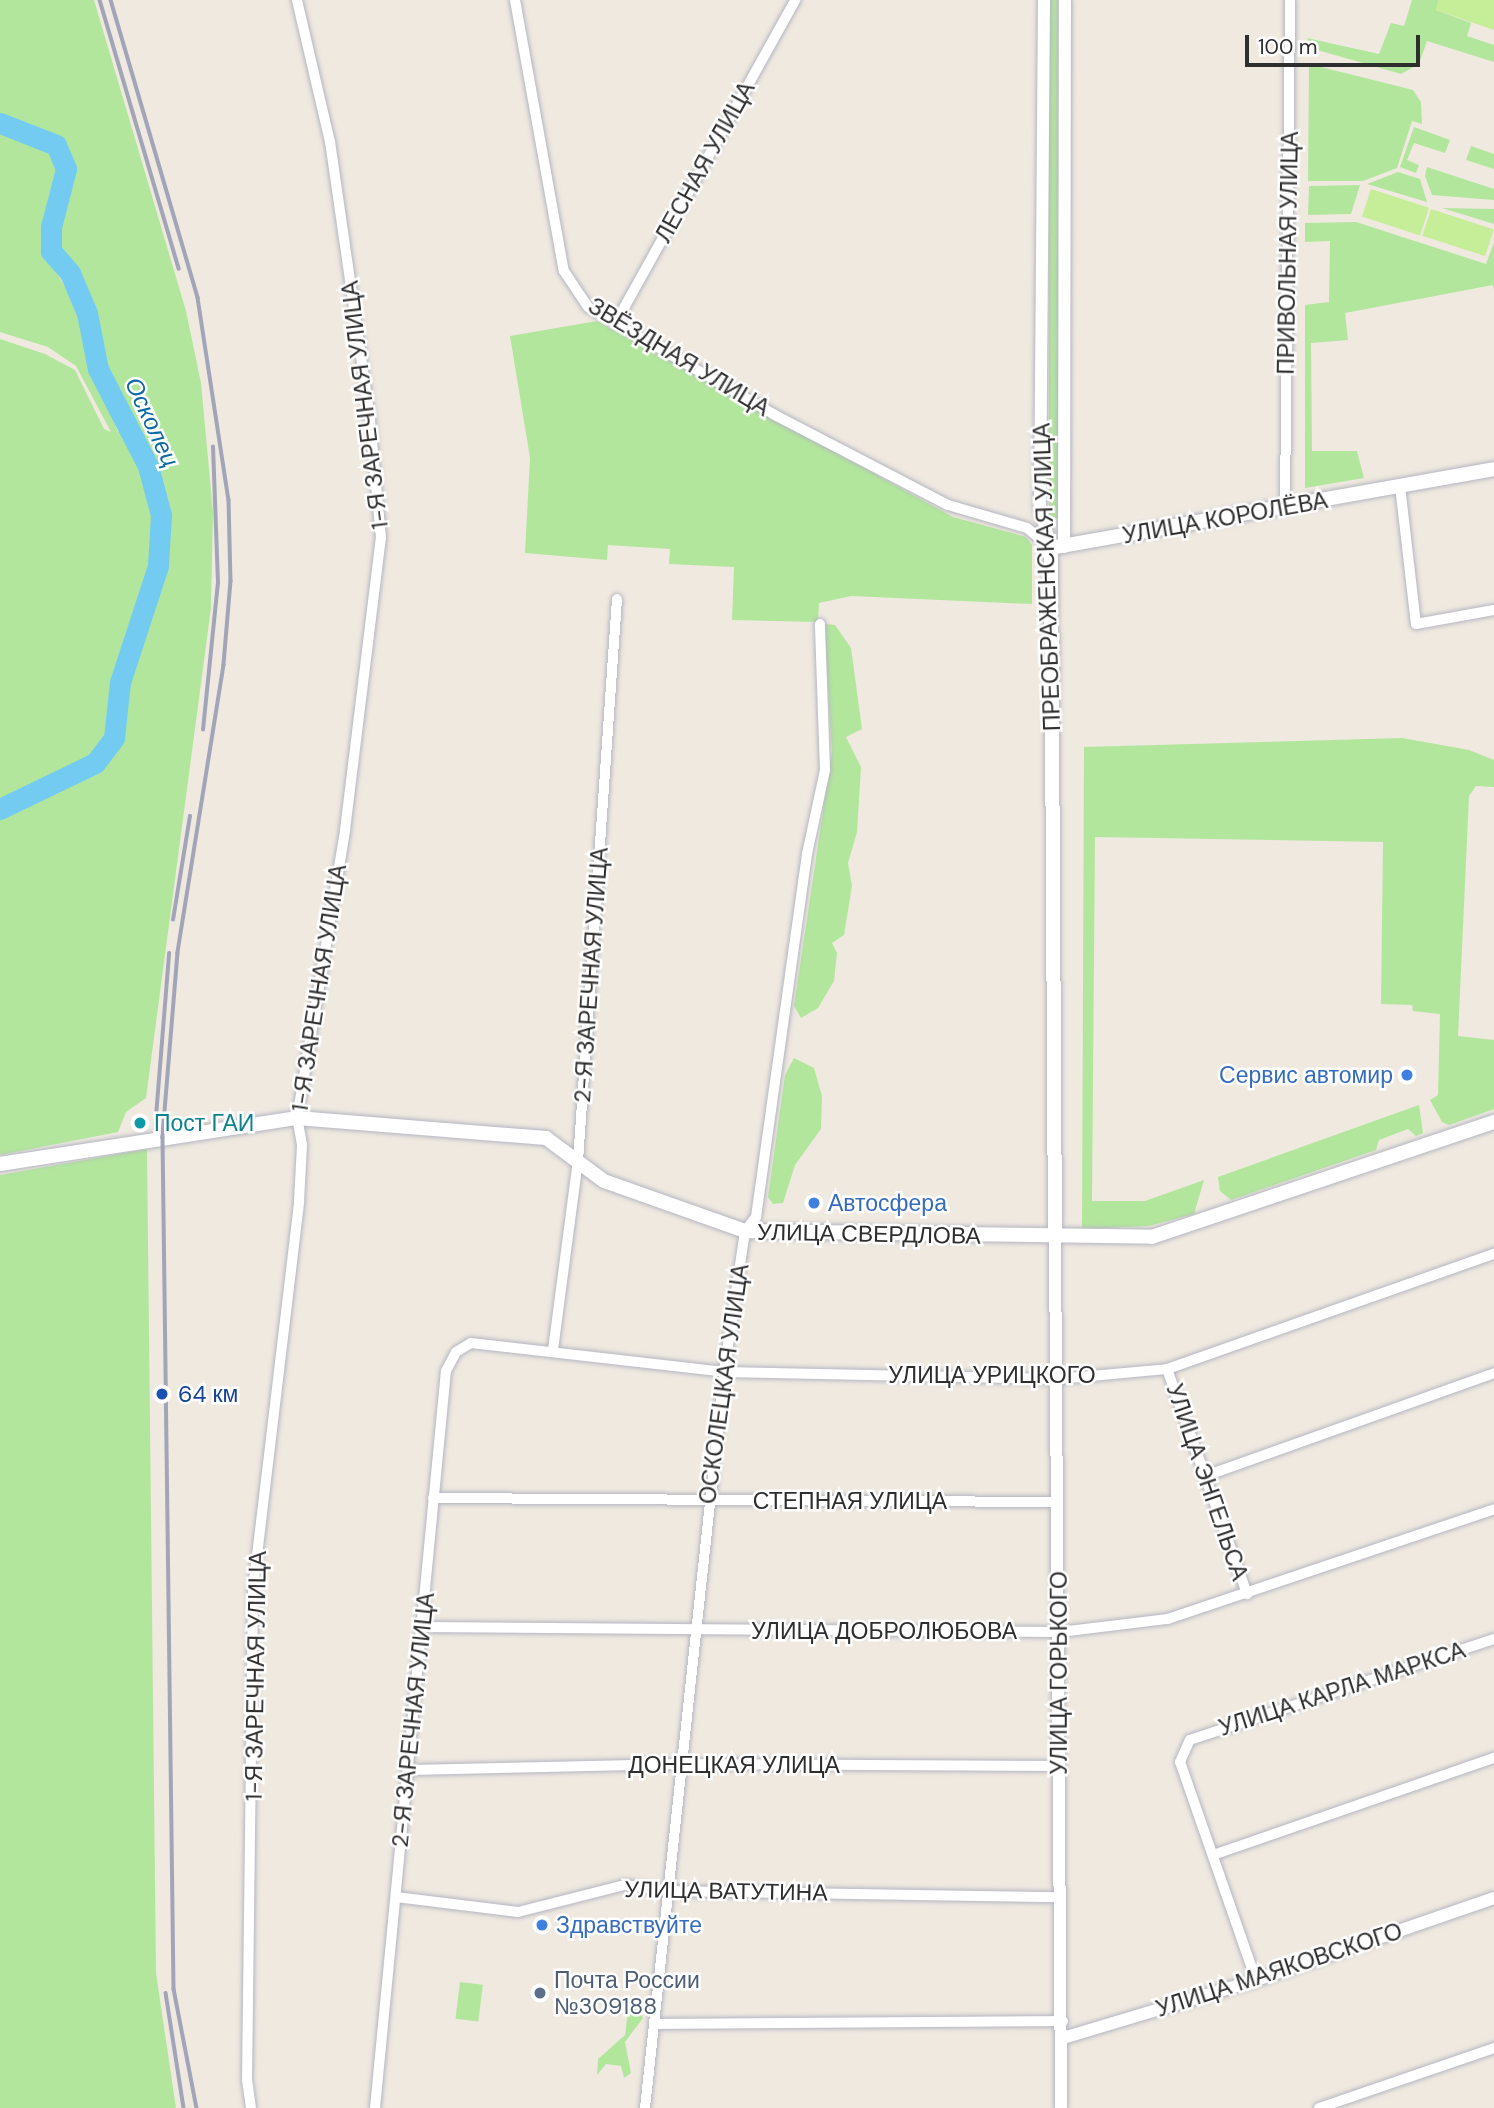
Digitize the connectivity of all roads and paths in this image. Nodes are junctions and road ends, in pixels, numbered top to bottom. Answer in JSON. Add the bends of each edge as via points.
{"nodes":[{"id":1,"x":297,"y":0,"type":"edge"},
{"id":2,"x":515,"y":0,"type":"edge"},
{"id":3,"x":795,"y":0,"type":"edge"},
{"id":4,"x":1044,"y":0,"type":"edge"},
{"id":5,"x":1065,"y":0,"type":"edge"},
{"id":6,"x":1290,"y":0,"type":"edge"},
{"id":7,"x":615,"y":324,"type":"junction"},
{"id":8,"x":1494,"y":470,"type":"edge"},
{"id":9,"x":1400,"y":486,"type":"junction"},
{"id":10,"x":1285,"y":507,"type":"junction"},
{"id":11,"x":1058,"y":548,"type":"junction"},
{"id":12,"x":617,"y":599,"type":"dead end"},
{"id":13,"x":1494,"y":610,"type":"edge"},
{"id":14,"x":820,"y":624,"type":"dead end"},
{"id":15,"x":297,"y":1118,"type":"junction"},
{"id":16,"x":1494,"y":1122,"type":"edge"},
{"id":17,"x":578,"y":1161,"type":"junction"},
{"id":18,"x":0,"y":1164,"type":"edge"},
{"id":19,"x":745,"y":1231,"type":"junction"},
{"id":20,"x":1055,"y":1239,"type":"junction"},
{"id":21,"x":1494,"y":1254,"type":"edge"},
{"id":22,"x":471,"y":1343,"type":"joint"},
{"id":23,"x":553,"y":1350,"type":"junction"},
{"id":24,"x":1167,"y":1369,"type":"junction"},
{"id":25,"x":724,"y":1372,"type":"junction"},
{"id":26,"x":1494,"y":1373,"type":"edge"},
{"id":27,"x":1058,"y":1379,"type":"junction"},
{"id":28,"x":1208,"y":1475,"type":"junction"},
{"id":29,"x":433,"y":1498,"type":"junction"},
{"id":30,"x":708,"y":1501,"type":"junction"},
{"id":31,"x":1058,"y":1502,"type":"junction"},
{"id":32,"x":1494,"y":1509,"type":"edge"},
{"id":33,"x":1247,"y":1594,"type":"junction"},
{"id":34,"x":422,"y":1627,"type":"junction"},
{"id":35,"x":696,"y":1630,"type":"junction"},
{"id":36,"x":1060,"y":1632,"type":"junction"},
{"id":37,"x":1494,"y":1639,"type":"edge"},
{"id":38,"x":1494,"y":1758,"type":"edge"},
{"id":39,"x":679,"y":1764,"type":"junction"},
{"id":40,"x":1059,"y":1766,"type":"junction"},
{"id":41,"x":410,"y":1770,"type":"junction"},
{"id":42,"x":1216,"y":1854,"type":"junction"},
{"id":43,"x":668,"y":1891,"type":"junction"},
{"id":44,"x":396,"y":1897,"type":"junction"},
{"id":45,"x":1059,"y":1897,"type":"junction"},
{"id":46,"x":1494,"y":1898,"type":"edge"},
{"id":47,"x":1256,"y":1980,"type":"junction"},
{"id":48,"x":1063,"y":2021,"type":"junction"},
{"id":49,"x":654,"y":2024,"type":"junction"},
{"id":50,"x":1063,"y":2038,"type":"junction"},
{"id":51,"x":1494,"y":2048,"type":"edge"},
{"id":52,"x":251,"y":2108,"type":"edge"},
{"id":53,"x":375,"y":2108,"type":"edge"},
{"id":54,"x":645,"y":2108,"type":"edge"},
{"id":55,"x":1061,"y":2108,"type":"edge"},
{"id":56,"x":1320,"y":2108,"type":"edge"}],
"edges":[{"from":1,"to":15,"type":"street","name":"1-Я ЗАРЕЧНАЯ УЛИЦА","via":[[330,142],[370,419],[381,538],[345,830]]},
{"from":2,"to":7,"type":"street","name":"ЗВЁЗДНАЯ УЛИЦА","via":[[564,271],[588,307]]},
{"from":3,"to":7,"type":"street","name":"ЛЕСНАЯ УЛИЦА"},
{"from":4,"to":11,"type":"street","name":"ПРЕОБРАЖЕНСКАЯ УЛИЦА","via":[[1041,509]]},
{"from":5,"to":11,"type":"street","name":"ПРЕОБРАЖЕНСКАЯ УЛИЦА"},
{"from":6,"to":10,"type":"street","name":"ПРИВОЛЬНАЯ УЛИЦА"},
{"from":7,"to":11,"type":"street","name":"ЗВЁЗДНАЯ УЛИЦА","via":[[773,414],[948,505],[1027,528]]},
{"from":8,"to":9,"type":"main road","name":"УЛИЦА КОРОЛЁВА"},
{"from":9,"to":10,"type":"main road","name":"УЛИЦА КОРОЛЁВА"},
{"from":9,"to":13,"type":"street","via":[[1416,624]]},
{"from":10,"to":11,"type":"main road","name":"УЛИЦА КОРОЛЁВА"},
{"from":11,"to":20,"type":"main road","name":"ПРЕОБРАЖЕНСКАЯ УЛИЦА"},
{"from":12,"to":17,"type":"street","name":"2-Я ЗАРЕЧНАЯ УЛИЦА"},
{"from":14,"to":19,"type":"street","name":"ОСКОЛЕЦКАЯ УЛИЦА","via":[[825,770],[807,855],[756,1217]]},
{"from":15,"to":17,"type":"main road","name":"УЛИЦА СВЕРДЛОВА","via":[[546,1138]]},
{"from":15,"to":18,"type":"main road","name":"УЛИЦА СВЕРДЛОВА"},
{"from":15,"to":52,"type":"street","name":"1-Я ЗАРЕЧНАЯ УЛИЦА","via":[[302,1146],[299,1201],[253,1588],[247,2080]]},
{"from":16,"to":20,"type":"main road","name":"УЛИЦА СВЕРДЛОВА","via":[[1152,1237]]},
{"from":17,"to":19,"type":"main road","name":"УЛИЦА СВЕРДЛОВА","via":[[604,1181]]},
{"from":17,"to":23,"type":"street","name":"2-Я ЗАРЕЧНАЯ УЛИЦА"},
{"from":19,"to":20,"type":"main road","name":"УЛИЦА СВЕРДЛОВА"},
{"from":19,"to":25,"type":"street","name":"ОСКОЛЕЦКАЯ УЛИЦА"},
{"from":20,"to":27,"type":"street","name":"УЛИЦА ГОРЬКОГО"},
{"from":21,"to":24,"type":"street","name":"УЛИЦА УРИЦКОГО"},
{"from":22,"to":23,"type":"street","name":"УЛИЦА УРИЦКОГО"},
{"from":22,"to":29,"type":"street","name":"2-Я ЗАРЕЧНАЯ УЛИЦА","via":[[456,1352],[446,1371]]},
{"from":23,"to":25,"type":"street","name":"УЛИЦА УРИЦКОГО"},
{"from":24,"to":27,"type":"street","name":"УЛИЦА УРИЦКОГО"},
{"from":24,"to":28,"type":"street","name":"УЛИЦА ЭНГЕЛЬСА"},
{"from":25,"to":27,"type":"street","name":"УЛИЦА УРИЦКОГО"},
{"from":25,"to":30,"type":"street","name":"ОСКОЛЕЦКАЯ УЛИЦА"},
{"from":26,"to":28,"type":"street"},
{"from":27,"to":31,"type":"street","name":"УЛИЦА ГОРЬКОГО"},
{"from":28,"to":33,"type":"street","name":"УЛИЦА ЭНГЕЛЬСА"},
{"from":29,"to":30,"type":"street","name":"СТЕПНАЯ УЛИЦА"},
{"from":29,"to":34,"type":"street","name":"2-Я ЗАРЕЧНАЯ УЛИЦА"},
{"from":30,"to":31,"type":"street","name":"СТЕПНАЯ УЛИЦА"},
{"from":30,"to":35,"type":"street","name":"ОСКОЛЕЦКАЯ УЛИЦА"},
{"from":31,"to":36,"type":"street","name":"УЛИЦА ГОРЬКОГО"},
{"from":32,"to":33,"type":"street","name":"УЛИЦА ДОБРОЛЮБОВА"},
{"from":33,"to":36,"type":"street","name":"УЛИЦА ДОБРОЛЮБОВА","via":[[1168,1619]]},
{"from":34,"to":35,"type":"street","name":"УЛИЦА ДОБРОЛЮБОВА"},
{"from":34,"to":41,"type":"street","name":"2-Я ЗАРЕЧНАЯ УЛИЦА"},
{"from":35,"to":36,"type":"street","name":"УЛИЦА ДОБРОЛЮБОВА"},
{"from":35,"to":39,"type":"street","name":"ОСКОЛЕЦКАЯ УЛИЦА"},
{"from":36,"to":40,"type":"street","name":"УЛИЦА ГОРЬКОГО"},
{"from":37,"to":42,"type":"street","name":"УЛИЦА КАРЛА МАРКСА","via":[[1189,1740],[1180,1762]]},
{"from":38,"to":42,"type":"street"},
{"from":39,"to":40,"type":"street","name":"ДОНЕЦКАЯ УЛИЦА"},
{"from":39,"to":41,"type":"street","name":"ДОНЕЦКАЯ УЛИЦА"},
{"from":39,"to":43,"type":"street","name":"ОСКОЛЕЦКАЯ УЛИЦА"},
{"from":40,"to":45,"type":"street","name":"УЛИЦА ГОРЬКОГО"},
{"from":41,"to":44,"type":"street","name":"2-Я ЗАРЕЧНАЯ УЛИЦА"},
{"from":42,"to":47,"type":"street"},
{"from":43,"to":44,"type":"street","name":"УЛИЦА ВАТУТИНА","via":[[625,1885],[518,1912]]},
{"from":43,"to":45,"type":"street","name":"УЛИЦА ВАТУТИНА"},
{"from":43,"to":49,"type":"street","name":"ОСКОЛЕЦКАЯ УЛИЦА"},
{"from":44,"to":53,"type":"street","name":"2-Я ЗАРЕЧНАЯ УЛИЦА"},
{"from":45,"to":48,"type":"street","name":"УЛИЦА ГОРЬКОГО"},
{"from":46,"to":47,"type":"street","name":"УЛИЦА МАЯКОВСКОГО"},
{"from":47,"to":50,"type":"street","name":"УЛИЦА МАЯКОВСКОГО"},
{"from":48,"to":49,"type":"street"},
{"from":48,"to":50,"type":"street","name":"УЛИЦА ГОРЬКОГО"},
{"from":49,"to":54,"type":"street","name":"ОСКОЛЕЦКАЯ УЛИЦА"},
{"from":50,"to":55,"type":"street","name":"УЛИЦА ГОРЬКОГО"},
{"from":51,"to":56,"type":"street"}]}
